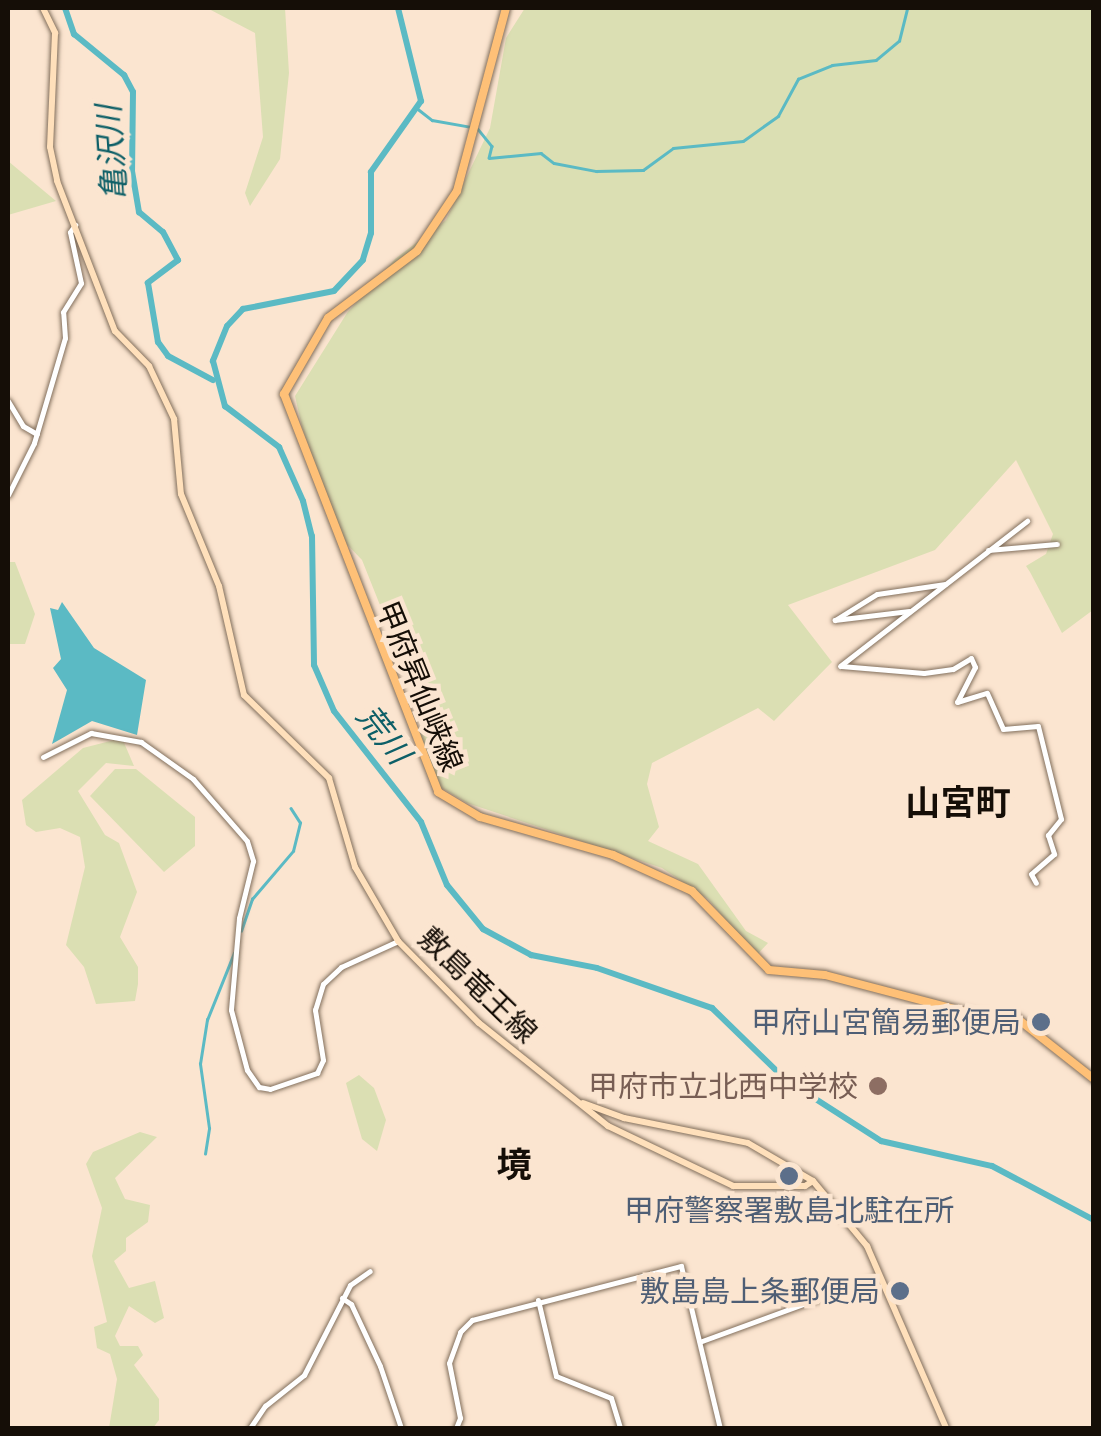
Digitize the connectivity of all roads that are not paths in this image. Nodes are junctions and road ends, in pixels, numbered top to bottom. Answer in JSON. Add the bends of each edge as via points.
{"nodes":[{"id":1,"x":43,"y":8,"type":"edge"},
{"id":2,"x":506,"y":8,"type":"edge"},
{"id":3,"x":75,"y":225,"type":"junction"},
{"id":4,"x":8,"y":402,"type":"edge"},
{"id":5,"x":37,"y":434,"type":"junction"},
{"id":6,"x":8,"y":494,"type":"edge"},
{"id":7,"x":1027,"y":521,"type":"dead end"},
{"id":8,"x":1056,"y":544,"type":"dead end"},
{"id":9,"x":988,"y":550,"type":"junction"},
{"id":10,"x":944,"y":584,"type":"junction"},
{"id":11,"x":909,"y":611,"type":"junction"},
{"id":12,"x":43,"y":757,"type":"dead end"},
{"id":13,"x":1036,"y":882,"type":"dead end"},
{"id":14,"x":398,"y":940,"type":"junction"},
{"id":15,"x":1094,"y":1079,"type":"edge"},
{"id":16,"x":583,"y":1103,"type":"junction"},
{"id":17,"x":813,"y":1180,"type":"junction"},
{"id":18,"x":370,"y":1271,"type":"dead end"},
{"id":19,"x":880,"y":1276,"type":"junction"},
{"id":20,"x":342,"y":1298,"type":"junction"},
{"id":21,"x":538,"y":1300,"type":"junction"},
{"id":22,"x":702,"y":1342,"type":"junction"},
{"id":23,"x":250,"y":1428,"type":"edge"},
{"id":24,"x":400,"y":1428,"type":"edge"},
{"id":25,"x":456,"y":1428,"type":"edge"},
{"id":26,"x":620,"y":1428,"type":"edge"},
{"id":27,"x":720,"y":1428,"type":"edge"},
{"id":28,"x":946,"y":1428,"type":"edge"}],
"edges":[{"from":1,"to":3,"type":"main road","name":"敷島竜王線","via":[[55,33],[50,147]]},
{"from":2,"to":15,"type":"main road","name":"甲府昇仙峡線","via":[[457,191],[418,251],[328,318],[284,394],[438,792],[480,817],[612,854],[692,891],[769,970],[826,976],[1018,1020],[1041,1031]]},
{"from":3,"to":5,"type":"street","via":[[70,232],[81,283],[62,317],[65,338]]},
{"from":3,"to":14,"type":"main road","name":"敷島竜王線","via":[[115,330],[144,359],[174,419],[181,494],[219,586],[244,695],[329,778],[355,868]]},
{"from":4,"to":5,"type":"street","via":[[25,429]]},
{"from":5,"to":6,"type":"street"},
{"from":7,"to":9,"type":"street"},
{"from":8,"to":9,"type":"street"},
{"from":9,"to":10,"type":"street"},
{"from":10,"to":11,"type":"street"},
{"from":10,"to":11,"type":"street","via":[[877,594],[835,620]]},
{"from":11,"to":13,"type":"street","via":[[840,666],[924,673],[953,669],[971,658],[975,666],[957,702],[987,693],[1003,729],[1036,724],[1061,819],[1048,835],[1054,854],[1031,874]]},
{"from":12,"to":14,"type":"street","via":[[91,734],[141,742],[193,779],[247,842],[253,861],[239,918],[231,1010],[249,1076],[258,1086],[270,1089],[317,1073],[323,1060],[315,1004],[323,984],[341,967]]},
{"from":14,"to":16,"type":"main road","name":"敷島竜王線","via":[[479,1022]]},
{"from":16,"to":17,"type":"main road","name":"敷島竜王線","via":[[748,1143]]},
{"from":16,"to":17,"type":"main road","name":"敷島竜王線","via":[[582,1110],[608,1126],[733,1186],[805,1186]]},
{"from":17,"to":19,"type":"main road","name":"敷島竜王線","via":[[860,1234]]},
{"from":18,"to":20,"type":"street"},
{"from":19,"to":22,"type":"street"},
{"from":19,"to":28,"type":"main road","name":"敷島竜王線"},
{"from":20,"to":23,"type":"street","via":[[304,1375]]},
{"from":20,"to":24,"type":"street","via":[[360,1322]]},
{"from":21,"to":22,"type":"street","via":[[680,1266]]},
{"from":21,"to":25,"type":"street","via":[[481,1314],[460,1332],[449,1368],[460,1411]]},
{"from":21,"to":26,"type":"street","via":[[556,1376],[609,1397]]},
{"from":22,"to":27,"type":"street"}]}
